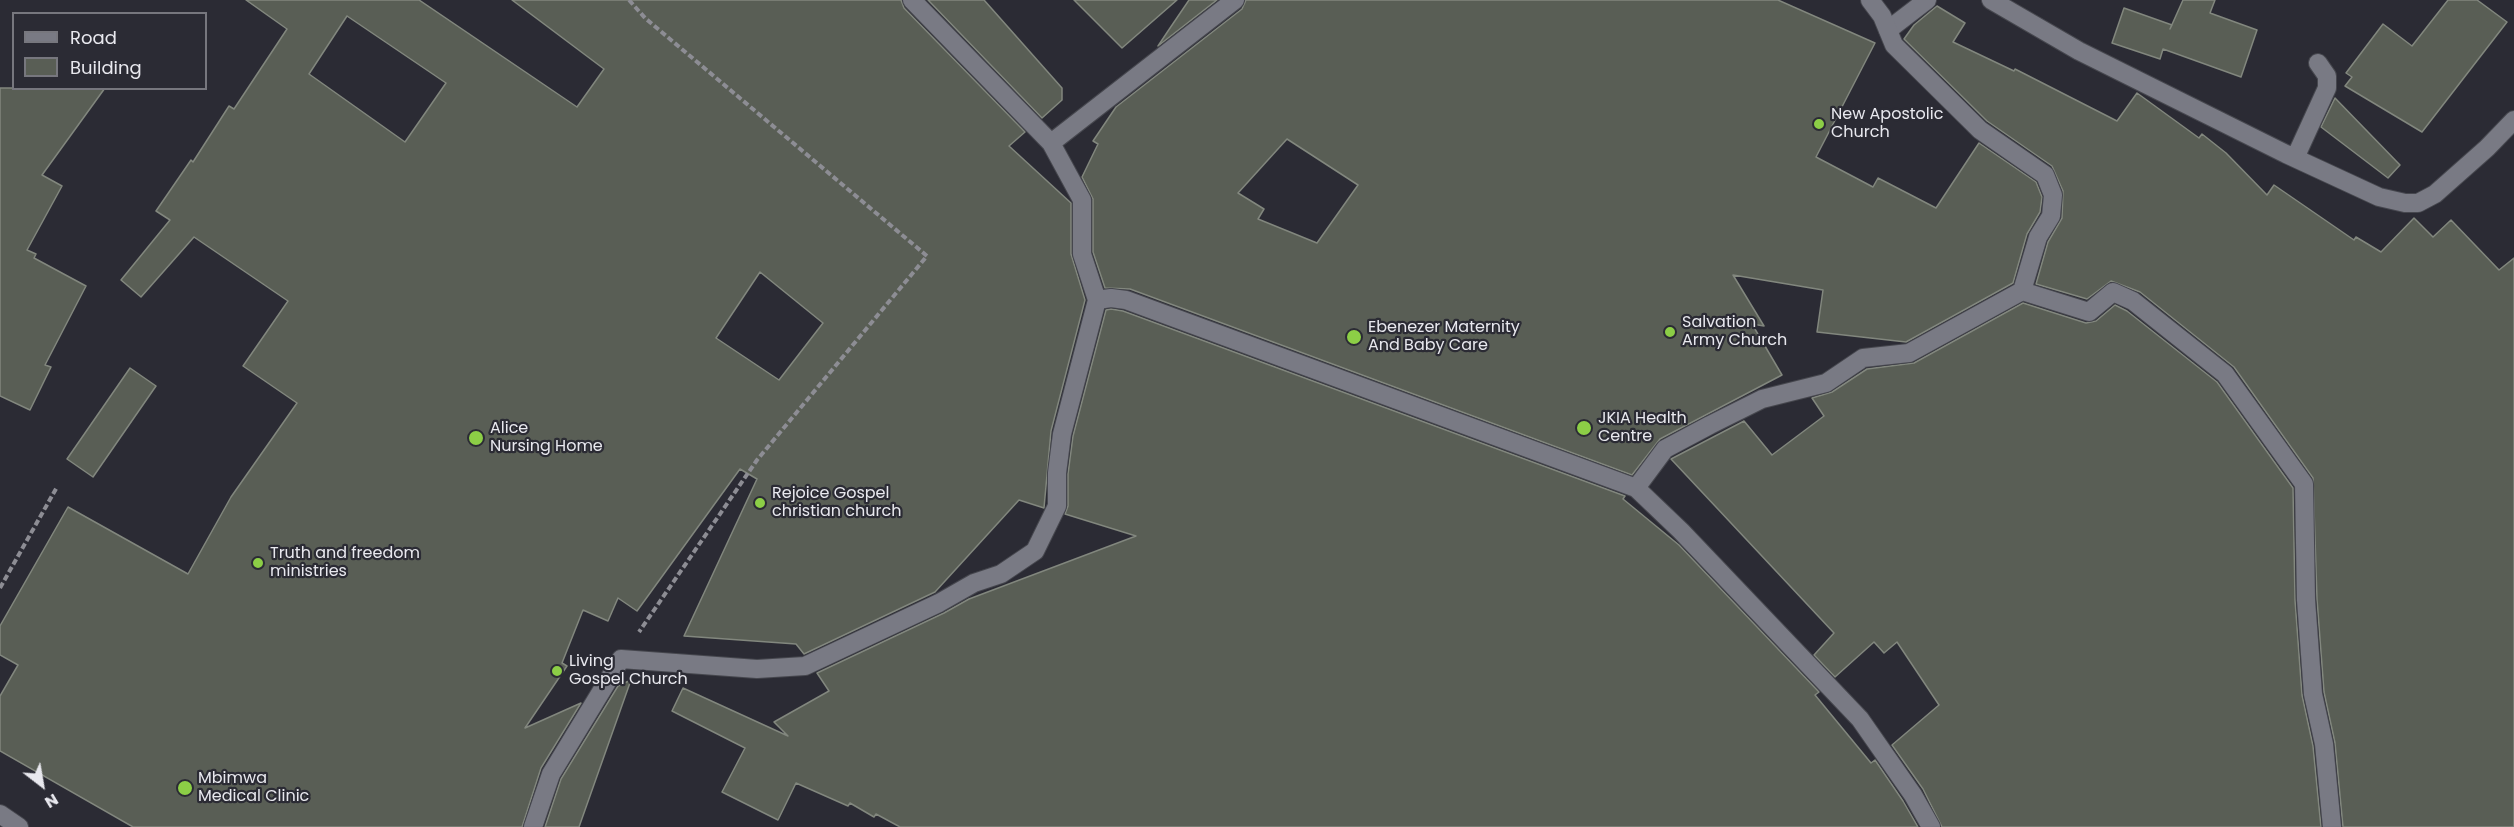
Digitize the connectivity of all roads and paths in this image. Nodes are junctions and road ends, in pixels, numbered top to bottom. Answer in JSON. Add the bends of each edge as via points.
{"nodes":[{"id":1,"x":629,"y":0,"type":"edge"},
{"id":2,"x":912,"y":0,"type":"edge"},
{"id":3,"x":1235,"y":0,"type":"edge"},
{"id":4,"x":1870,"y":0,"type":"edge"},
{"id":5,"x":1927,"y":0,"type":"edge"},
{"id":6,"x":1991,"y":0,"type":"edge"},
{"id":7,"x":1888,"y":30,"type":"junction"},
{"id":8,"x":2318,"y":63,"type":"dead end"},
{"id":9,"x":2514,"y":120,"type":"edge"},
{"id":10,"x":1051,"y":143,"type":"junction"},
{"id":11,"x":2295,"y":158,"type":"junction"},
{"id":12,"x":2022,"y":291,"type":"junction"},
{"id":13,"x":1097,"y":300,"type":"junction"},
{"id":14,"x":57,"y":487,"type":"dead end"},
{"id":15,"x":1636,"y":488,"type":"junction"},
{"id":16,"x":0,"y":588,"type":"edge"},
{"id":17,"x":621,"y":659,"type":"junction"},
{"id":18,"x":0,"y":814,"type":"edge"},
{"id":19,"x":19,"y":827,"type":"edge"},
{"id":20,"x":533,"y":827,"type":"edge"},
{"id":21,"x":1930,"y":827,"type":"edge"},
{"id":22,"x":2332,"y":827,"type":"edge"}],
"edges":[{"from":1,"to":17,"type":"path","via":[[645,18],[927,256],[757,460]]},
{"from":2,"to":10,"type":"street"},
{"from":3,"to":10,"type":"street"},
{"from":4,"to":7,"type":"street"},
{"from":5,"to":7,"type":"street"},
{"from":6,"to":11,"type":"street","via":[[2079,51]]},
{"from":7,"to":12,"type":"street","via":[[1894,45],[1980,130],[2045,175],[2053,195],[2051,216],[2038,237]]},
{"from":8,"to":11,"type":"street","via":[[2327,76],[2326,88]]},
{"from":9,"to":11,"type":"street","via":[[2456,176],[2418,203],[2379,197]]},
{"from":10,"to":13,"type":"street","via":[[1082,200],[1082,254]]},
{"from":12,"to":15,"type":"street","via":[[1909,353],[1863,358],[1826,383],[1762,399],[1710,425],[1665,449]]},
{"from":12,"to":22,"type":"street","via":[[2089,312],[2113,292],[2133,301],[2226,374],[2304,484],[2313,694],[2324,744]]},
{"from":13,"to":15,"type":"street","via":[[1126,300]]},
{"from":13,"to":17,"type":"street","via":[[1062,434],[1057,506],[1035,551],[1001,574],[974,583],[805,666],[757,669]]},
{"from":14,"to":16,"type":"path"},
{"from":15,"to":21,"type":"street","via":[[1860,719]]},
{"from":17,"to":20,"type":"street","via":[[551,774]]},
{"from":18,"to":19,"type":"street"}]}
